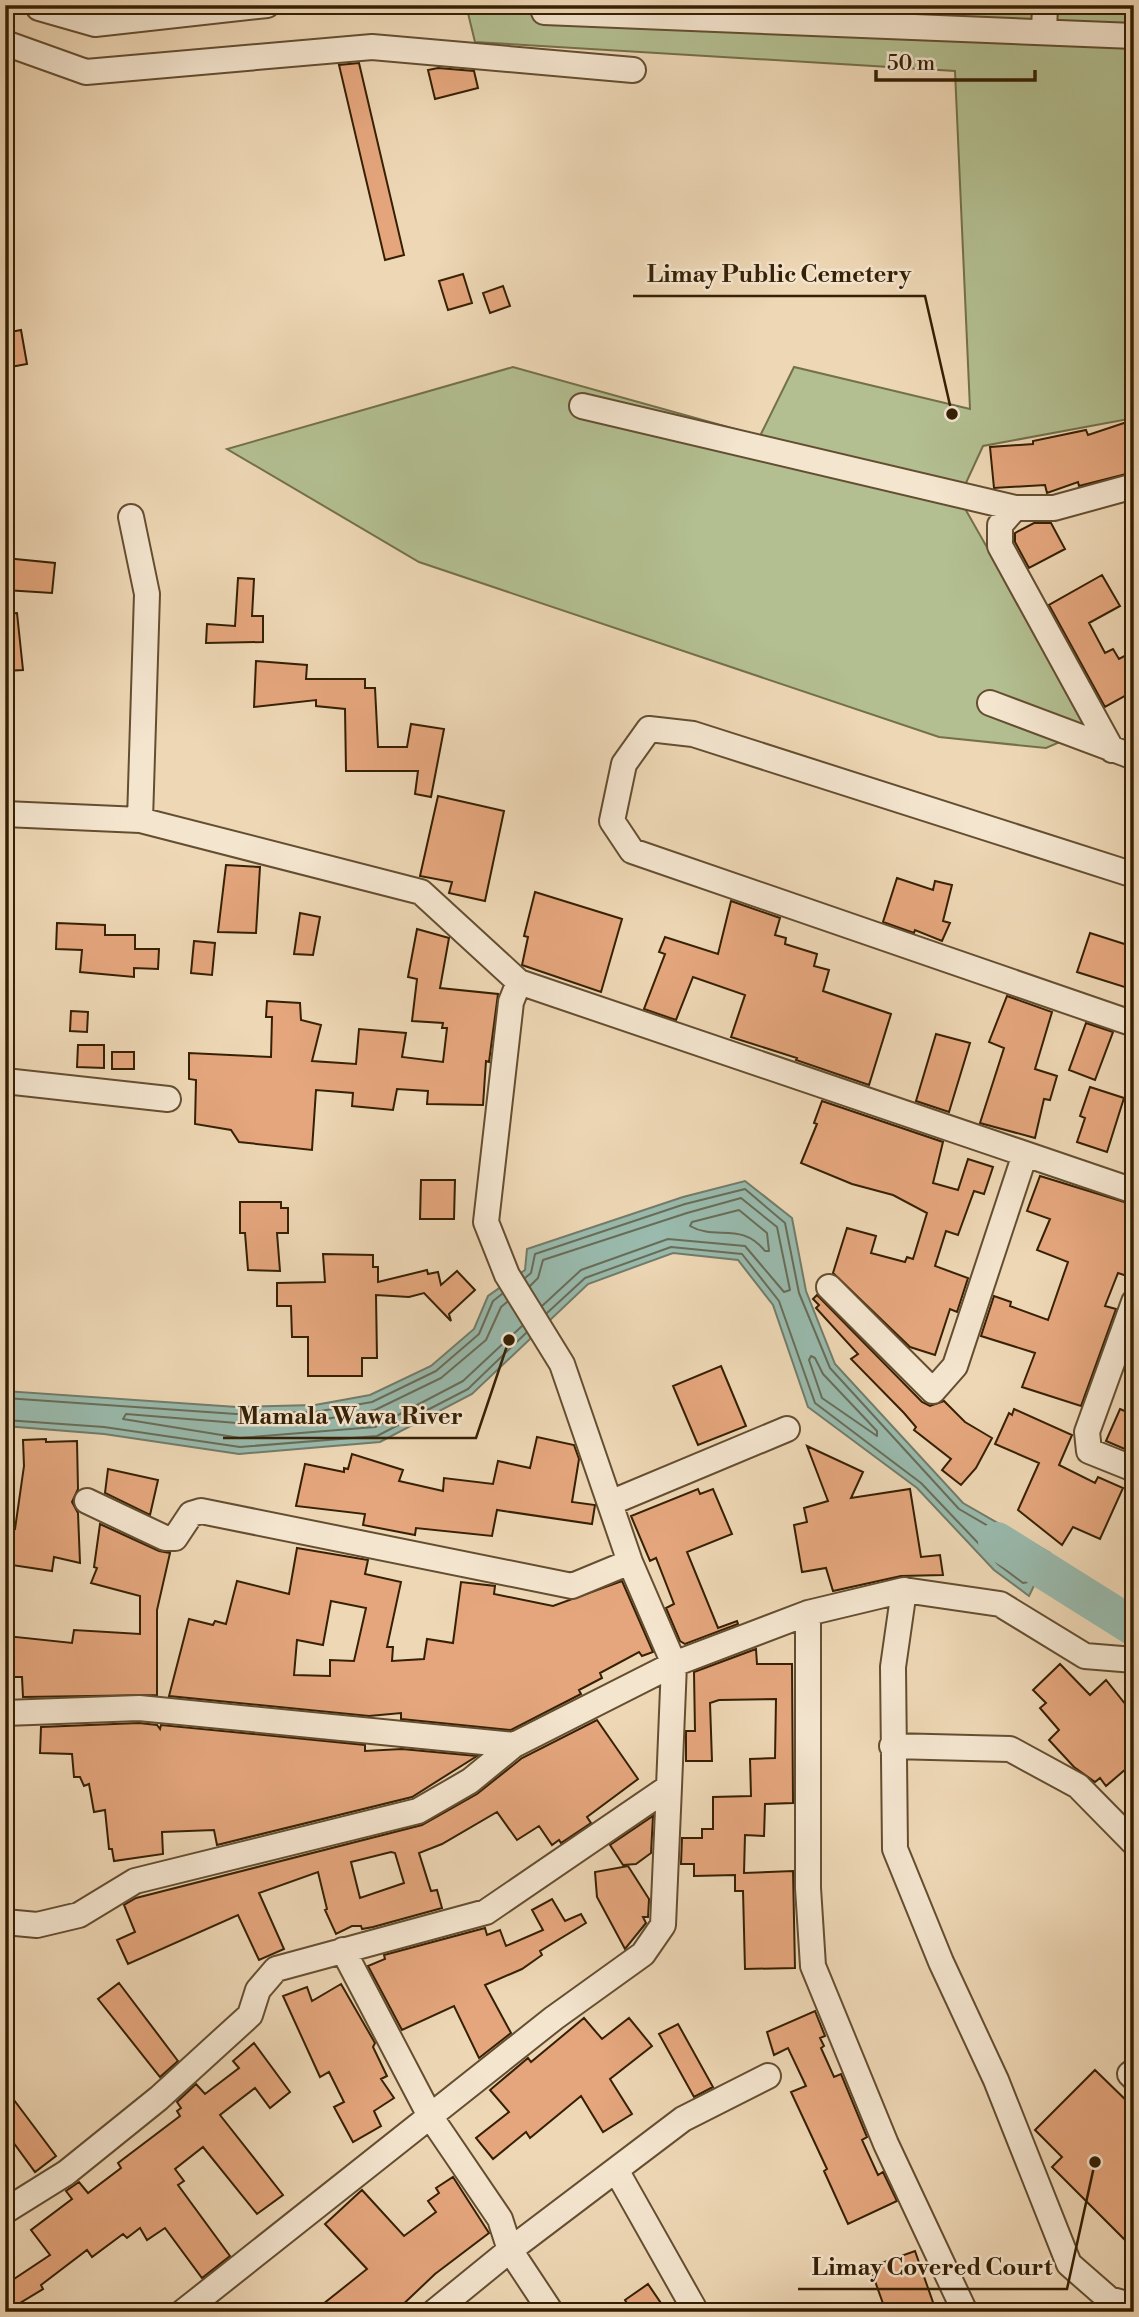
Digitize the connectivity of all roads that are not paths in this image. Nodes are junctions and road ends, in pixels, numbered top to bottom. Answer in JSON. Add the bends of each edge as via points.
{"nodes":[{"id":1,"x":38,"y":5,"type":"edge"},
{"id":2,"x":267,"y":5,"type":"edge"},
{"id":3,"x":542,"y":5,"type":"edge"},
{"id":4,"x":1045,"y":5,"type":"edge"},
{"id":5,"x":1044,"y":32,"type":"junction"},
{"id":6,"x":1134,"y":36,"type":"edge"},
{"id":7,"x":5,"y":43,"type":"edge"},
{"id":8,"x":633,"y":70,"type":"dead end"},
{"id":9,"x":582,"y":406,"type":"dead end"},
{"id":10,"x":1134,"y":486,"type":"edge"},
{"id":11,"x":1015,"y":508,"type":"junction"},
{"id":12,"x":131,"y":517,"type":"dead end"},
{"id":13,"x":990,"y":703,"type":"dead end"},
{"id":14,"x":1123,"y":753,"type":"edge"},
{"id":15,"x":5,"y":814,"type":"edge"},
{"id":16,"x":140,"y":820,"type":"junction"},
{"id":17,"x":1134,"y":875,"type":"edge"},
{"id":18,"x":519,"y":982,"type":"junction"},
{"id":19,"x":1134,"y":1024,"type":"edge"},
{"id":20,"x":5,"y":1081,"type":"edge"},
{"id":21,"x":168,"y":1099,"type":"dead end"},
{"id":22,"x":1025,"y":1154,"type":"junction"},
{"id":23,"x":1134,"y":1191,"type":"edge"},
{"id":24,"x":829,"y":1287,"type":"dead end"},
{"id":25,"x":1134,"y":1302,"type":"edge"},
{"id":26,"x":788,"y":1429,"type":"dead end"},
{"id":27,"x":1134,"y":1469,"type":"edge"},
{"id":28,"x":87,"y":1501,"type":"dead end"},
{"id":29,"x":610,"y":1503,"type":"junction"},
{"id":30,"x":630,"y":1562,"type":"junction"},
{"id":31,"x":904,"y":1590,"type":"junction"},
{"id":32,"x":808,"y":1612,"type":"junction"},
{"id":33,"x":1134,"y":1660,"type":"edge"},
{"id":34,"x":674,"y":1664,"type":"junction"},
{"id":35,"x":5,"y":1713,"type":"edge"},
{"id":36,"x":514,"y":1745,"type":"junction"},
{"id":37,"x":892,"y":1746,"type":"junction"},
{"id":38,"x":669,"y":1787,"type":"junction"},
{"id":39,"x":1134,"y":1843,"type":"edge"},
{"id":40,"x":5,"y":1922,"type":"edge"},
{"id":41,"x":342,"y":1950,"type":"junction"},
{"id":42,"x":1134,"y":2071,"type":"edge"},
{"id":43,"x":768,"y":2076,"type":"dead end"},
{"id":44,"x":1134,"y":2078,"type":"edge"},
{"id":45,"x":430,"y":2116,"type":"junction"},
{"id":46,"x":616,"y":2170,"type":"junction"},
{"id":47,"x":5,"y":2211,"type":"edge"},
{"id":48,"x":510,"y":2250,"type":"junction"},
{"id":49,"x":1134,"y":2306,"type":"edge"},
{"id":50,"x":183,"y":2312,"type":"edge"},
{"id":51,"x":434,"y":2312,"type":"edge"},
{"id":52,"x":551,"y":2312,"type":"edge"},
{"id":53,"x":696,"y":2312,"type":"edge"},
{"id":54,"x":965,"y":2312,"type":"edge"}],
"edges":[{"from":1,"to":2,"type":"street","via":[[94,24]]},
{"from":3,"to":5,"type":"street","via":[[544,12]]},
{"from":4,"to":5,"type":"street"},
{"from":5,"to":6,"type":"street"},
{"from":7,"to":8,"type":"street","via":[[86,72],[372,47]]},
{"from":9,"to":11,"type":"street"},
{"from":10,"to":11,"type":"street","via":[[1054,508]]},
{"from":11,"to":14,"type":"street","via":[[1000,525],[1000,546]]},
{"from":12,"to":16,"type":"street","via":[[147,594]]},
{"from":13,"to":14,"type":"street"},
{"from":15,"to":16,"type":"street"},
{"from":16,"to":18,"type":"street","via":[[422,892]]},
{"from":17,"to":19,"type":"street","via":[[693,734],[649,729],[624,764],[611,821],[632,851]]},
{"from":18,"to":22,"type":"street"},
{"from":18,"to":29,"type":"street","via":[[511,1002],[486,1222],[507,1275],[562,1364]]},
{"from":20,"to":21,"type":"street"},
{"from":22,"to":23,"type":"street"},
{"from":22,"to":24,"type":"street","via":[[955,1366],[933,1391]]},
{"from":25,"to":27,"type":"street","via":[[1087,1432],[1089,1451]]},
{"from":26,"to":29,"type":"street"},
{"from":28,"to":30,"type":"street","via":[[165,1538],[175,1538],[191,1514],[201,1511],[572,1586]]},
{"from":29,"to":30,"type":"street"},
{"from":30,"to":34,"type":"street"},
{"from":31,"to":32,"type":"street"},
{"from":31,"to":33,"type":"street","via":[[1000,1604],[1085,1656]]},
{"from":31,"to":37,"type":"street","via":[[893,1667]]},
{"from":32,"to":34,"type":"street"},
{"from":32,"to":54,"type":"street","via":[[813,1966],[886,2144]]},
{"from":34,"to":36,"type":"street"},
{"from":34,"to":38,"type":"street"},
{"from":35,"to":36,"type":"street","via":[[139,1709]]},
{"from":36,"to":40,"type":"street","via":[[470,1782],[418,1811],[135,1881],[79,1915],[37,1925]]},
{"from":37,"to":39,"type":"street","via":[[1010,1749],[1078,1786]]},
{"from":37,"to":49,"type":"street","via":[[895,1849],[996,2080],[1069,2264],[1109,2299]]},
{"from":38,"to":41,"type":"street","via":[[486,1912]]},
{"from":38,"to":45,"type":"street","via":[[663,1925],[643,1954]]},
{"from":41,"to":45,"type":"street"},
{"from":41,"to":47,"type":"street","via":[[276,1969],[258,1990],[250,2015],[159,2098],[66,2173]]},
{"from":42,"to":44,"type":"street","via":[[1130,2074]]},
{"from":43,"to":46,"type":"street","via":[[683,2119]]},
{"from":45,"to":48,"type":"street","via":[[500,2219]]},
{"from":45,"to":50,"type":"street"},
{"from":46,"to":48,"type":"street"},
{"from":46,"to":53,"type":"street"},
{"from":48,"to":51,"type":"street"},
{"from":48,"to":52,"type":"street"}]}
